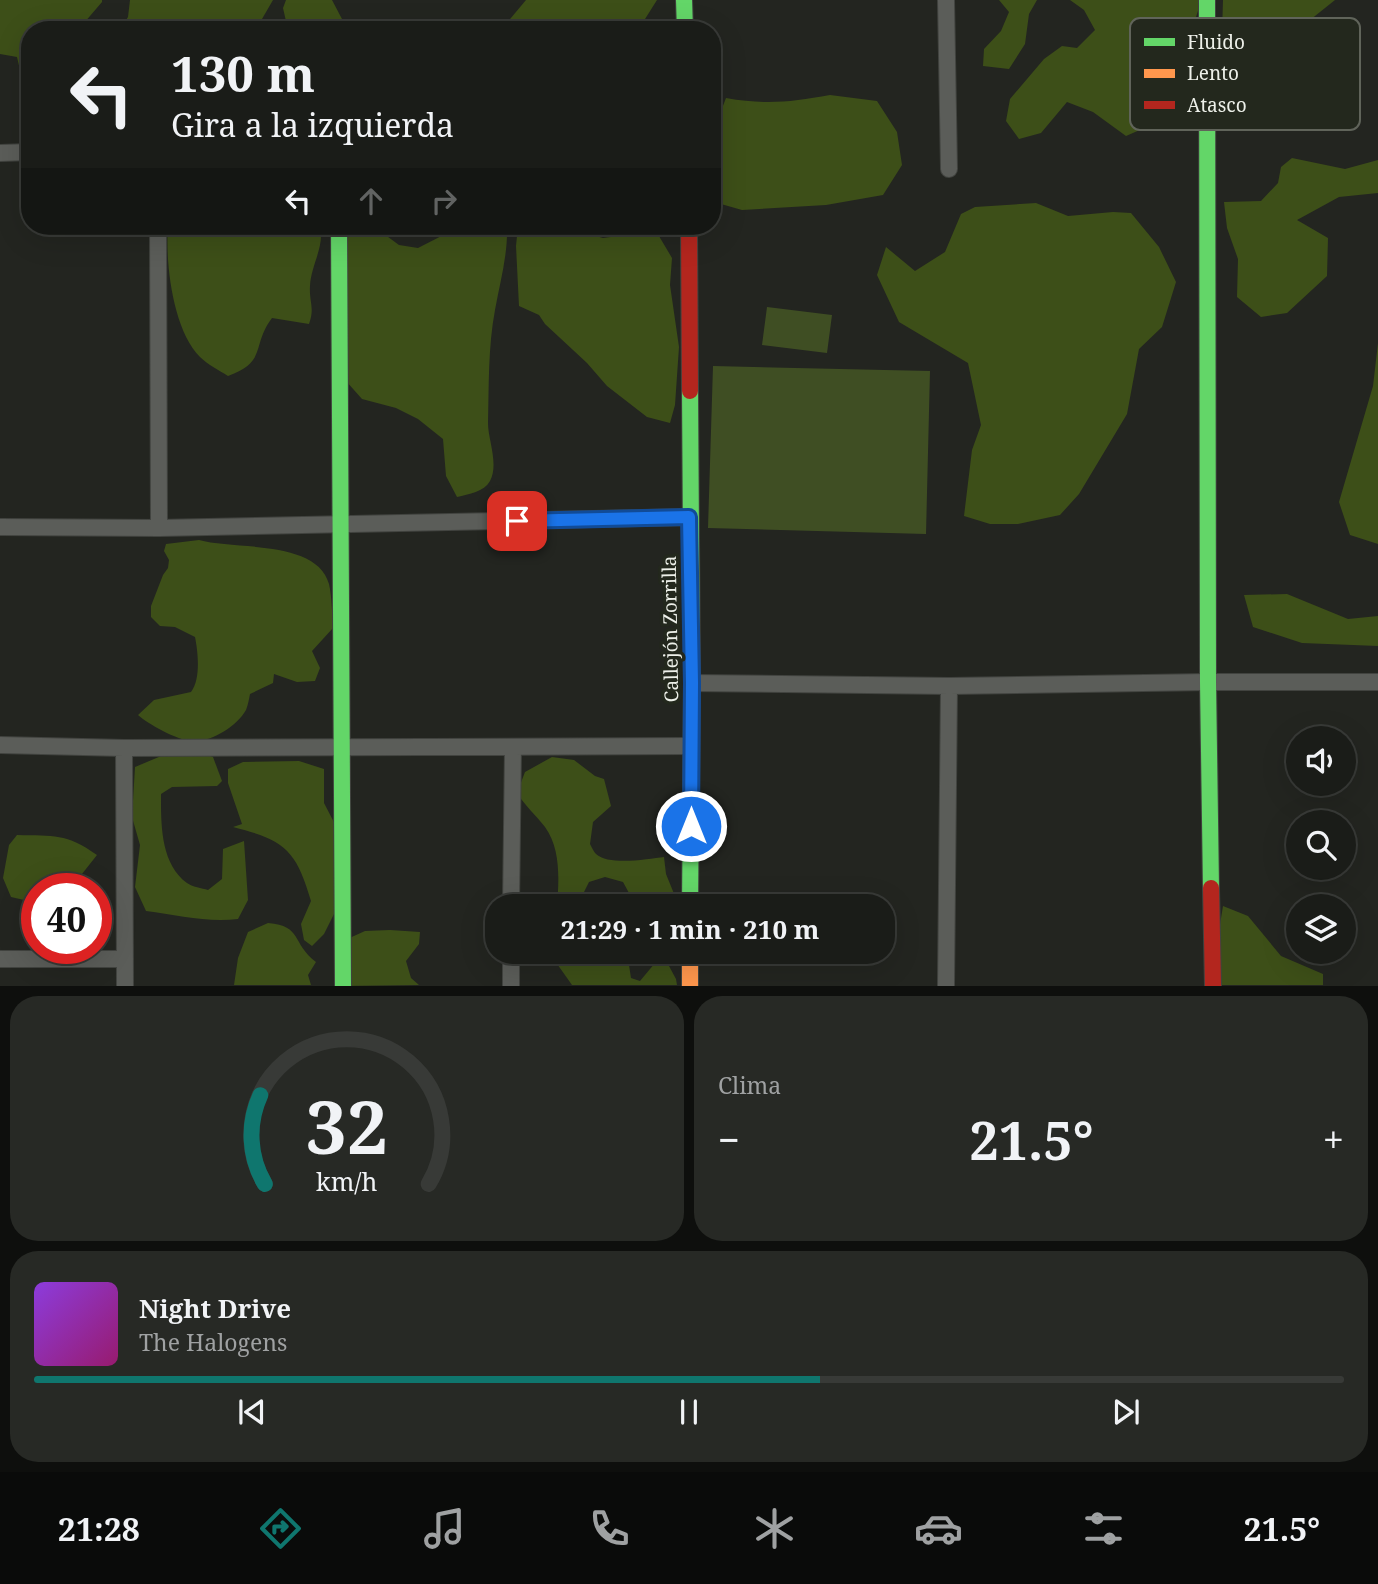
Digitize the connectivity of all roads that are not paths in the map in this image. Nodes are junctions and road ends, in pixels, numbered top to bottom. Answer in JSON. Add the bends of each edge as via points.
{"nodes":[{"id":1,"x":684,"y":0,"type":"edge"},
{"id":2,"x":946,"y":0,"type":"edge"},
{"id":3,"x":1208,"y":0,"type":"edge"},
{"id":4,"x":1208,"y":18,"type":"edge"},
{"id":5,"x":685,"y":21,"type":"edge"},
{"id":6,"x":1208,"y":130,"type":"edge"},
{"id":7,"x":21,"y":152,"type":"edge"},
{"id":8,"x":0,"y":153,"type":"edge"},
{"id":9,"x":948,"y":169,"type":"dead end"},
{"id":10,"x":158,"y":235,"type":"edge"},
{"id":11,"x":339,"y":235,"type":"edge"},
{"id":12,"x":688,"y":235,"type":"edge"},
{"id":13,"x":689,"y":517,"type":"junction"},
{"id":14,"x":341,"y":524,"type":"junction"},
{"id":15,"x":0,"y":527,"type":"edge"},
{"id":16,"x":159,"y":528,"type":"junction"},
{"id":17,"x":1208,"y":682,"type":"junction"},
{"id":18,"x":1378,"y":682,"type":"edge"},
{"id":19,"x":692,"y":683,"type":"junction"},
{"id":20,"x":949,"y":686,"type":"junction"},
{"id":21,"x":0,"y":745,"type":"edge"},
{"id":22,"x":691,"y":746,"type":"junction"},
{"id":23,"x":342,"y":747,"type":"junction"},
{"id":24,"x":513,"y":747,"type":"junction"},
{"id":25,"x":124,"y":748,"type":"junction"},
{"id":26,"x":511,"y":894,"type":"edge"},
{"id":27,"x":690,"y":894,"type":"edge"},
{"id":28,"x":0,"y":959,"type":"edge"},
{"id":29,"x":125,"y":959,"type":"junction"},
{"id":30,"x":511,"y":964,"type":"edge"},
{"id":31,"x":690,"y":964,"type":"edge"},
{"id":32,"x":125,"y":985,"type":"edge"},
{"id":33,"x":343,"y":985,"type":"edge"},
{"id":34,"x":511,"y":985,"type":"edge"},
{"id":35,"x":690,"y":985,"type":"edge"},
{"id":36,"x":946,"y":985,"type":"edge"},
{"id":37,"x":1213,"y":985,"type":"edge"}],
"edges":[{"from":1,"to":5,"type":"street"},
{"from":2,"to":9,"type":"street"},
{"from":3,"to":4,"type":"street"},
{"from":6,"to":17,"type":"street"},
{"from":7,"to":8,"type":"street"},
{"from":10,"to":16,"type":"street"},
{"from":11,"to":14,"type":"street"},
{"from":12,"to":13,"type":"street","name":"Callejón Zorrilla"},
{"from":13,"to":14,"type":"street"},
{"from":13,"to":19,"type":"street","name":"Callejón Zorrilla"},
{"from":14,"to":16,"type":"street"},
{"from":14,"to":23,"type":"street"},
{"from":15,"to":16,"type":"street"},
{"from":17,"to":18,"type":"street"},
{"from":17,"to":20,"type":"street"},
{"from":17,"to":37,"type":"street"},
{"from":19,"to":20,"type":"street"},
{"from":19,"to":22,"type":"street","name":"Callejón Zorrilla"},
{"from":20,"to":36,"type":"street"},
{"from":21,"to":25,"type":"street"},
{"from":22,"to":24,"type":"street"},
{"from":22,"to":27,"type":"street","name":"Callejón Zorrilla"},
{"from":23,"to":24,"type":"street"},
{"from":23,"to":25,"type":"street"},
{"from":23,"to":33,"type":"street"},
{"from":24,"to":26,"type":"street"},
{"from":25,"to":29,"type":"street"},
{"from":28,"to":29,"type":"street"},
{"from":29,"to":32,"type":"street"},
{"from":30,"to":34,"type":"street"},
{"from":31,"to":35,"type":"street"}]}
